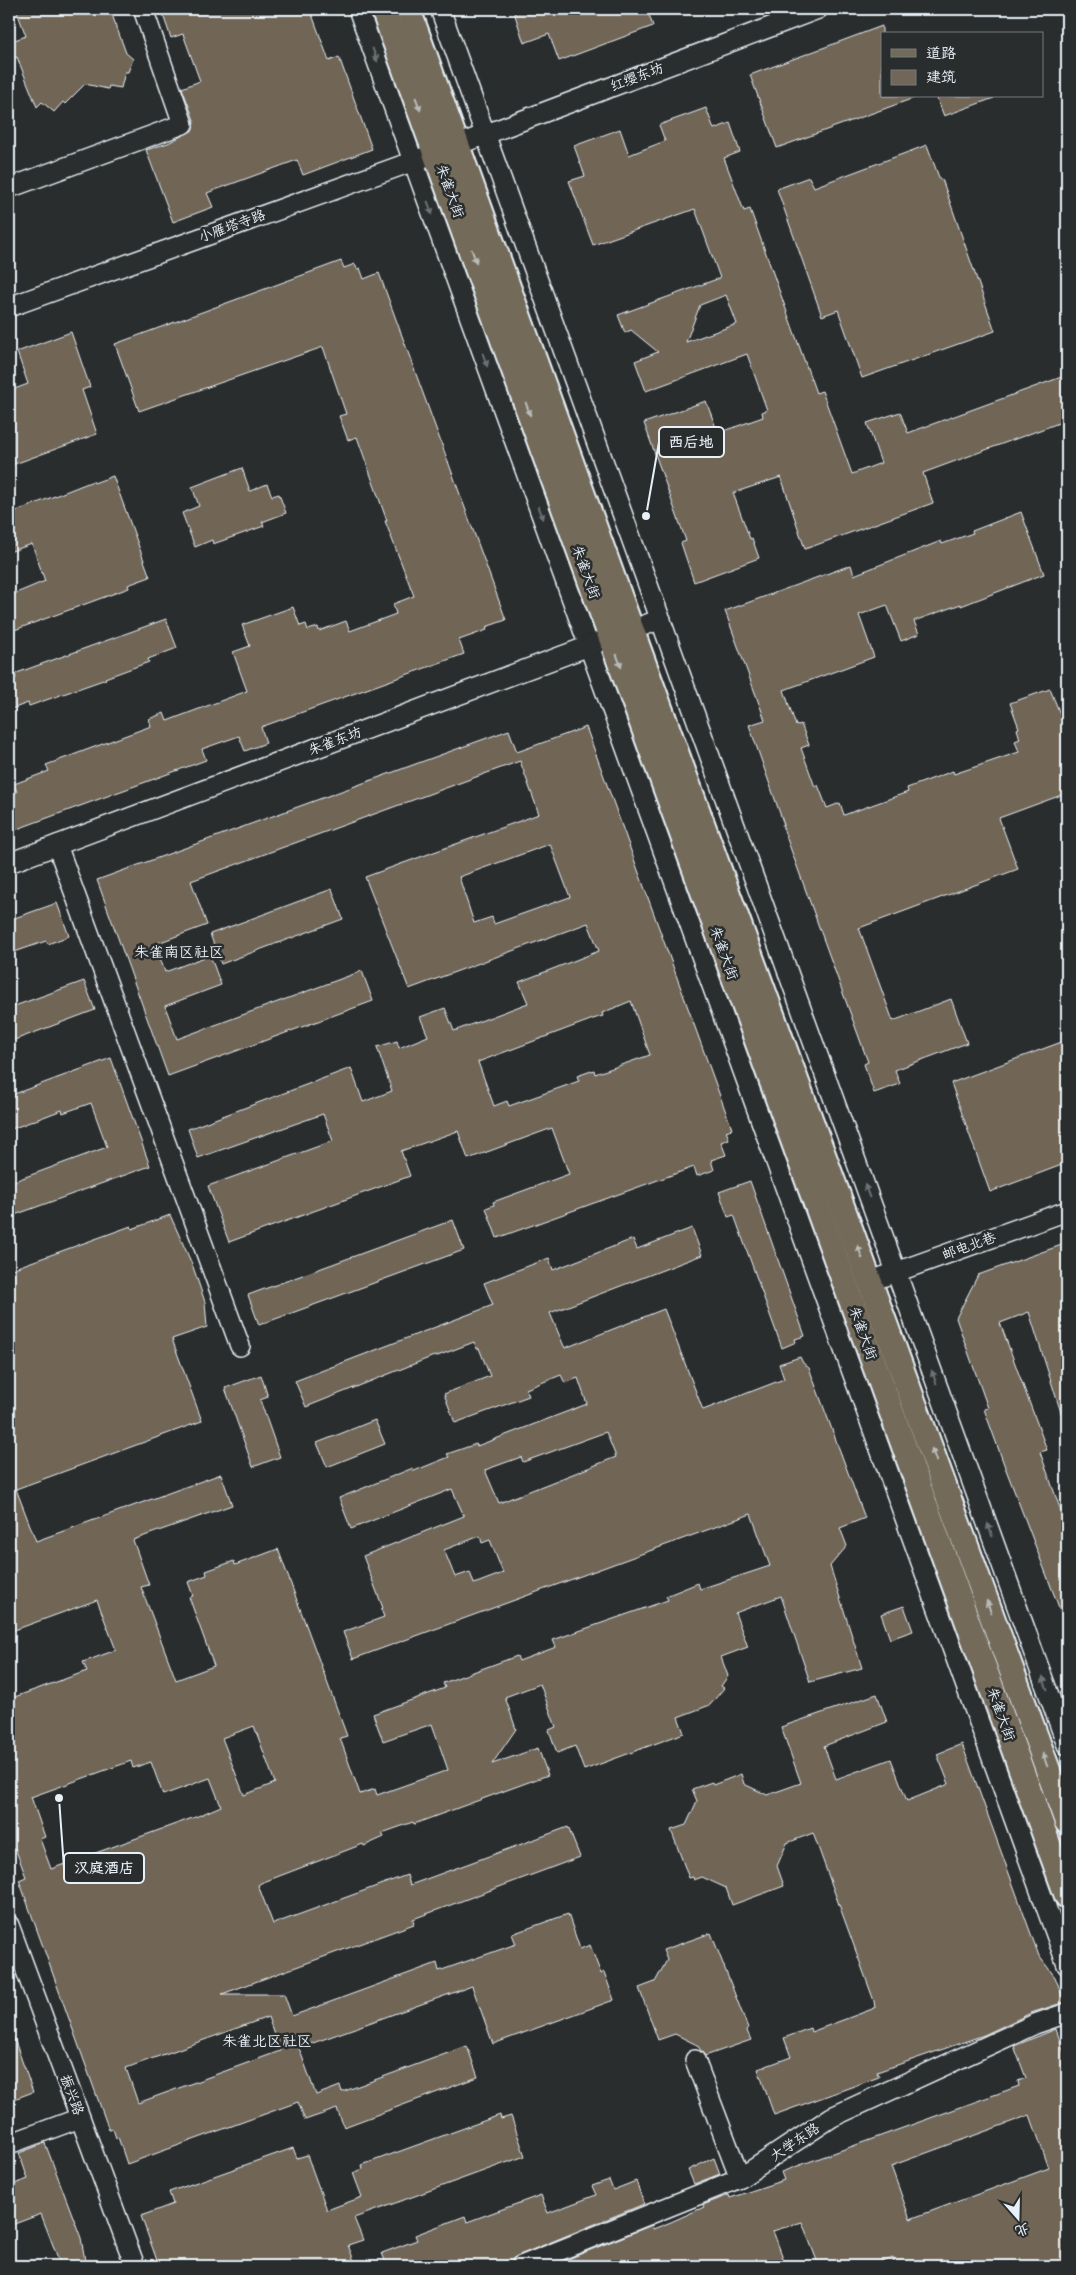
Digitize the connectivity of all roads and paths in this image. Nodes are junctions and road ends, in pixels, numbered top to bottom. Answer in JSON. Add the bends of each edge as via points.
{"nodes":[{"id":1,"x":143,"y":9,"type":"edge"},
{"id":2,"x":358,"y":9,"type":"edge"},
{"id":3,"x":383,"y":9,"type":"edge"},
{"id":4,"x":408,"y":9,"type":"edge"},
{"id":5,"x":440,"y":9,"type":"edge"},
{"id":6,"x":818,"y":9,"type":"edge"},
{"id":7,"x":485,"y":134,"type":"junction"},
{"id":8,"x":446,"y":149,"type":"junction"},
{"id":9,"x":413,"y":161,"type":"junction"},
{"id":10,"x":9,"y":188,"type":"edge"},
{"id":11,"x":9,"y":307,"type":"edge"},
{"id":12,"x":661,"y":619,"type":"junction"},
{"id":13,"x":610,"y":638,"type":"junction"},
{"id":14,"x":57,"y":845,"type":"junction"},
{"id":15,"x":9,"y":863,"type":"edge"},
{"id":16,"x":1067,"y":1211,"type":"edge"},
{"id":17,"x":897,"y":1272,"type":"junction"},
{"id":18,"x":871,"y":1281,"type":"junction"},
{"id":19,"x":240,"y":1346,"type":"dead end"},
{"id":20,"x":1067,"y":1745,"type":"edge"},
{"id":21,"x":1067,"y":1822,"type":"edge"},
{"id":22,"x":1067,"y":1896,"type":"edge"},
{"id":23,"x":9,"y":1925,"type":"edge"},
{"id":24,"x":1067,"y":1965,"type":"edge"},
{"id":25,"x":1067,"y":2013,"type":"edge"},
{"id":26,"x":695,"y":2060,"type":"dead end"},
{"id":27,"x":80,"y":2118,"type":"junction"},
{"id":28,"x":9,"y":2144,"type":"edge"},
{"id":29,"x":740,"y":2178,"type":"junction"},
{"id":30,"x":135,"y":2266,"type":"edge"},
{"id":31,"x":521,"y":2266,"type":"edge"}],
"edges":[{"from":1,"to":10,"type":"street","via":[[183,124]]},
{"from":2,"to":9,"type":"street","one_way":true},
{"from":3,"to":8,"type":"main road","name":"朱雀大街","one_way":true},
{"from":4,"to":8,"type":"main road","name":"朱雀大街"},
{"from":5,"to":7,"type":"street"},
{"from":6,"to":7,"type":"street","name":"红缨东坊"},
{"from":7,"to":8,"type":"street","name":"红缨东坊"},
{"from":7,"to":12,"type":"street"},
{"from":8,"to":9,"type":"street","name":"小雁塔寺路"},
{"from":8,"to":13,"type":"main road","name":"朱雀大街"},
{"from":9,"to":11,"type":"street","name":"小雁塔寺路"},
{"from":9,"to":13,"type":"street","one_way":true},
{"from":12,"to":13,"type":"street","name":"朱雀东坊"},
{"from":17,"to":12,"type":"street","one_way":true},
{"from":13,"to":14,"type":"street","name":"朱雀东坊"},
{"from":18,"to":13,"type":"main road","name":"朱雀大街","one_way":true},
{"from":13,"to":22,"type":"main road","name":"朱雀大街","one_way":true},
{"from":13,"to":24,"type":"street"},
{"from":14,"to":15,"type":"street","name":"朱雀东坊"},
{"from":14,"to":19,"type":"street"},
{"from":16,"to":17,"type":"street","name":"邮电北巷"},
{"from":17,"to":18,"type":"street","name":"邮电北巷"},
{"from":20,"to":17,"type":"street","one_way":true},
{"from":21,"to":18,"type":"main road","name":"朱雀大街","one_way":true},
{"from":23,"to":27,"type":"street","name":"振兴路"},
{"from":25,"to":29,"type":"street","name":"大学东路","via":[[1035,2024],[832,2117]]},
{"from":26,"to":29,"type":"street"},
{"from":27,"to":28,"type":"street"},
{"from":27,"to":30,"type":"street","name":"振兴路"},
{"from":29,"to":31,"type":"street","name":"大学东路"}]}
